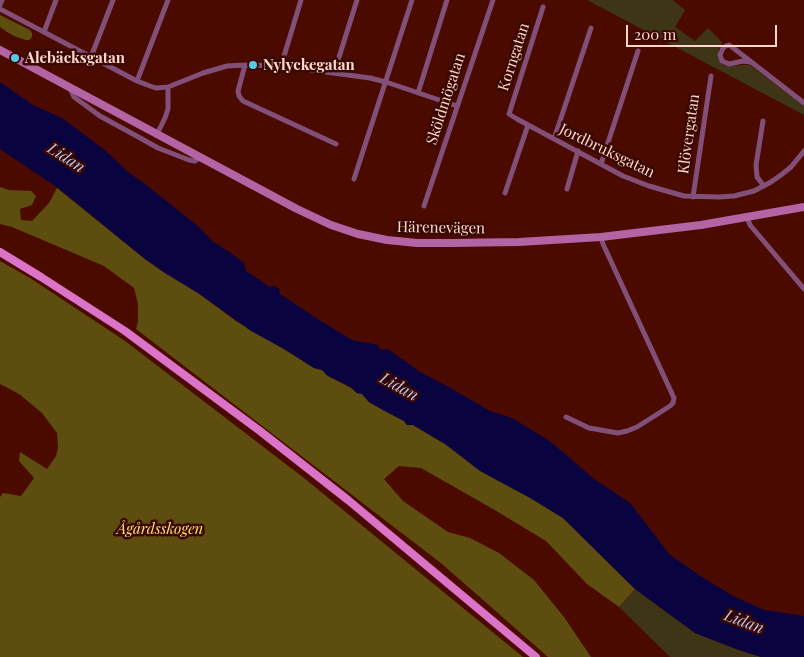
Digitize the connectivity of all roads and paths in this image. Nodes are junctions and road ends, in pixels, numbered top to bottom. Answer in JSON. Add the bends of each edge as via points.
{"nodes":[{"id":1,"x":2,"y":0,"type":"edge"},
{"id":2,"x":56,"y":0,"type":"edge"},
{"id":3,"x":113,"y":0,"type":"edge"},
{"id":4,"x":168,"y":0,"type":"edge"},
{"id":5,"x":301,"y":0,"type":"edge"},
{"id":6,"x":357,"y":0,"type":"edge"},
{"id":7,"x":412,"y":0,"type":"edge"},
{"id":8,"x":447,"y":0,"type":"edge"},
{"id":9,"x":492,"y":0,"type":"edge"},
{"id":10,"x":0,"y":7,"type":"edge"},
{"id":11,"x":543,"y":7,"type":"dead end"},
{"id":12,"x":591,"y":28,"type":"dead end"},
{"id":13,"x":44,"y":32,"type":"junction"},
{"id":14,"x":0,"y":50,"type":"edge"},
{"id":15,"x":638,"y":51,"type":"dead end"},
{"id":16,"x":91,"y":57,"type":"junction"},
{"id":17,"x":750,"y":62,"type":"junction"},
{"id":18,"x":245,"y":65,"type":"junction"},
{"id":19,"x":281,"y":66,"type":"junction"},
{"id":20,"x":334,"y":73,"type":"junction"},
{"id":21,"x":711,"y":76,"type":"dead end"},
{"id":22,"x":137,"y":81,"type":"junction"},
{"id":23,"x":386,"y":82,"type":"junction"},
{"id":24,"x":69,"y":87,"type":"junction"},
{"id":25,"x":168,"y":87,"type":"junction"},
{"id":26,"x":418,"y":93,"type":"junction"},
{"id":27,"x":804,"y":103,"type":"edge"},
{"id":28,"x":457,"y":106,"type":"junction"},
{"id":29,"x":509,"y":114,"type":"joint"},
{"id":30,"x":763,"y":121,"type":"dead end"},
{"id":31,"x":528,"y":125,"type":"junction"},
{"id":32,"x":157,"y":134,"type":"junction"},
{"id":33,"x":554,"y":139,"type":"junction"},
{"id":34,"x":336,"y":144,"type":"dead end"},
{"id":35,"x":578,"y":151,"type":"junction"},
{"id":36,"x":804,"y":151,"type":"edge"},
{"id":37,"x":200,"y":157,"type":"junction"},
{"id":38,"x":601,"y":164,"type":"junction"},
{"id":39,"x":354,"y":179,"type":"dead end"},
{"id":40,"x":764,"y":186,"type":"junction"},
{"id":41,"x":567,"y":189,"type":"dead end"},
{"id":42,"x":505,"y":193,"type":"dead end"},
{"id":43,"x":693,"y":197,"type":"junction"},
{"id":44,"x":424,"y":206,"type":"dead end"},
{"id":45,"x":804,"y":207,"type":"edge"},
{"id":46,"x":747,"y":218,"type":"junction"},
{"id":47,"x":601,"y":237,"type":"junction"},
{"id":48,"x":0,"y":252,"type":"edge"},
{"id":49,"x":804,"y":289,"type":"edge"},
{"id":50,"x":566,"y":417,"type":"dead end"},
{"id":51,"x":536,"y":657,"type":"edge"}],
"edges":[{"from":1,"to":10,"type":"street"},
{"from":2,"to":13,"type":"street"},
{"from":3,"to":16,"type":"street"},
{"from":4,"to":22,"type":"street"},
{"from":5,"to":19,"type":"street"},
{"from":6,"to":20,"type":"street"},
{"from":7,"to":23,"type":"street"},
{"from":8,"to":26,"type":"street"},
{"from":9,"to":28,"type":"street","name":"Sköldmögatan"},
{"from":10,"to":13,"type":"street"},
{"from":11,"to":29,"type":"street","name":"Korngatan"},
{"from":12,"to":33,"type":"street"},
{"from":13,"to":16,"type":"street"},
{"from":14,"to":24,"type":"street","name":"Härenevägen"},
{"from":15,"to":38,"type":"street"},
{"from":16,"to":22,"type":"street"},
{"from":17,"to":17,"type":"street","via":[[729,45],[720,55],[728,64]]},
{"from":17,"to":27,"type":"street"},
{"from":18,"to":19,"type":"street"},
{"from":18,"to":25,"type":"street","via":[[215,69]]},
{"from":18,"to":34,"type":"street","via":[[238,91],[241,100]]},
{"from":19,"to":20,"type":"street"},
{"from":20,"to":23,"type":"street"},
{"from":21,"to":43,"type":"street","name":"Klövergatan"},
{"from":22,"to":25,"type":"street","via":[[156,88]]},
{"from":23,"to":26,"type":"street"},
{"from":23,"to":39,"type":"street"},
{"from":24,"to":32,"type":"street","name":"Härenevägen"},
{"from":24,"to":37,"type":"street","via":[[74,98],[100,116],[158,148],[189,160],[195,161]]},
{"from":25,"to":32,"type":"street","via":[[167,114]]},
{"from":26,"to":28,"type":"street"},
{"from":28,"to":44,"type":"street","name":"Sköldmögatan"},
{"from":29,"to":31,"type":"street","name":"Jordbruksgatan"},
{"from":30,"to":40,"type":"street","via":[[756,169],[757,177]]},
{"from":31,"to":33,"type":"street","name":"Jordbruksgatan"},
{"from":31,"to":42,"type":"street"},
{"from":32,"to":37,"type":"street","name":"Härenevägen"},
{"from":33,"to":35,"type":"street","name":"Jordbruksgatan"},
{"from":35,"to":38,"type":"street","name":"Jordbruksgatan"},
{"from":35,"to":41,"type":"street"},
{"from":36,"to":40,"type":"street","name":"Jordbruksgatan","via":[[788,170]]},
{"from":37,"to":47,"type":"street","name":"Härenevägen","via":[[324,222],[387,240],[452,243]]},
{"from":38,"to":43,"type":"street","name":"Jordbruksgatan","via":[[649,186]]},
{"from":40,"to":43,"type":"street","name":"Jordbruksgatan","via":[[734,196]]},
{"from":45,"to":46,"type":"street","name":"Härenevägen"},
{"from":46,"to":47,"type":"street","name":"Härenevägen"},
{"from":46,"to":49,"type":"street","via":[[750,226]]},
{"from":47,"to":50,"type":"street","via":[[674,398],[670,406],[656,415],[618,433],[589,428]]},
{"from":48,"to":51,"type":"main road","via":[[125,331],[260,431],[356,506]]}]}
